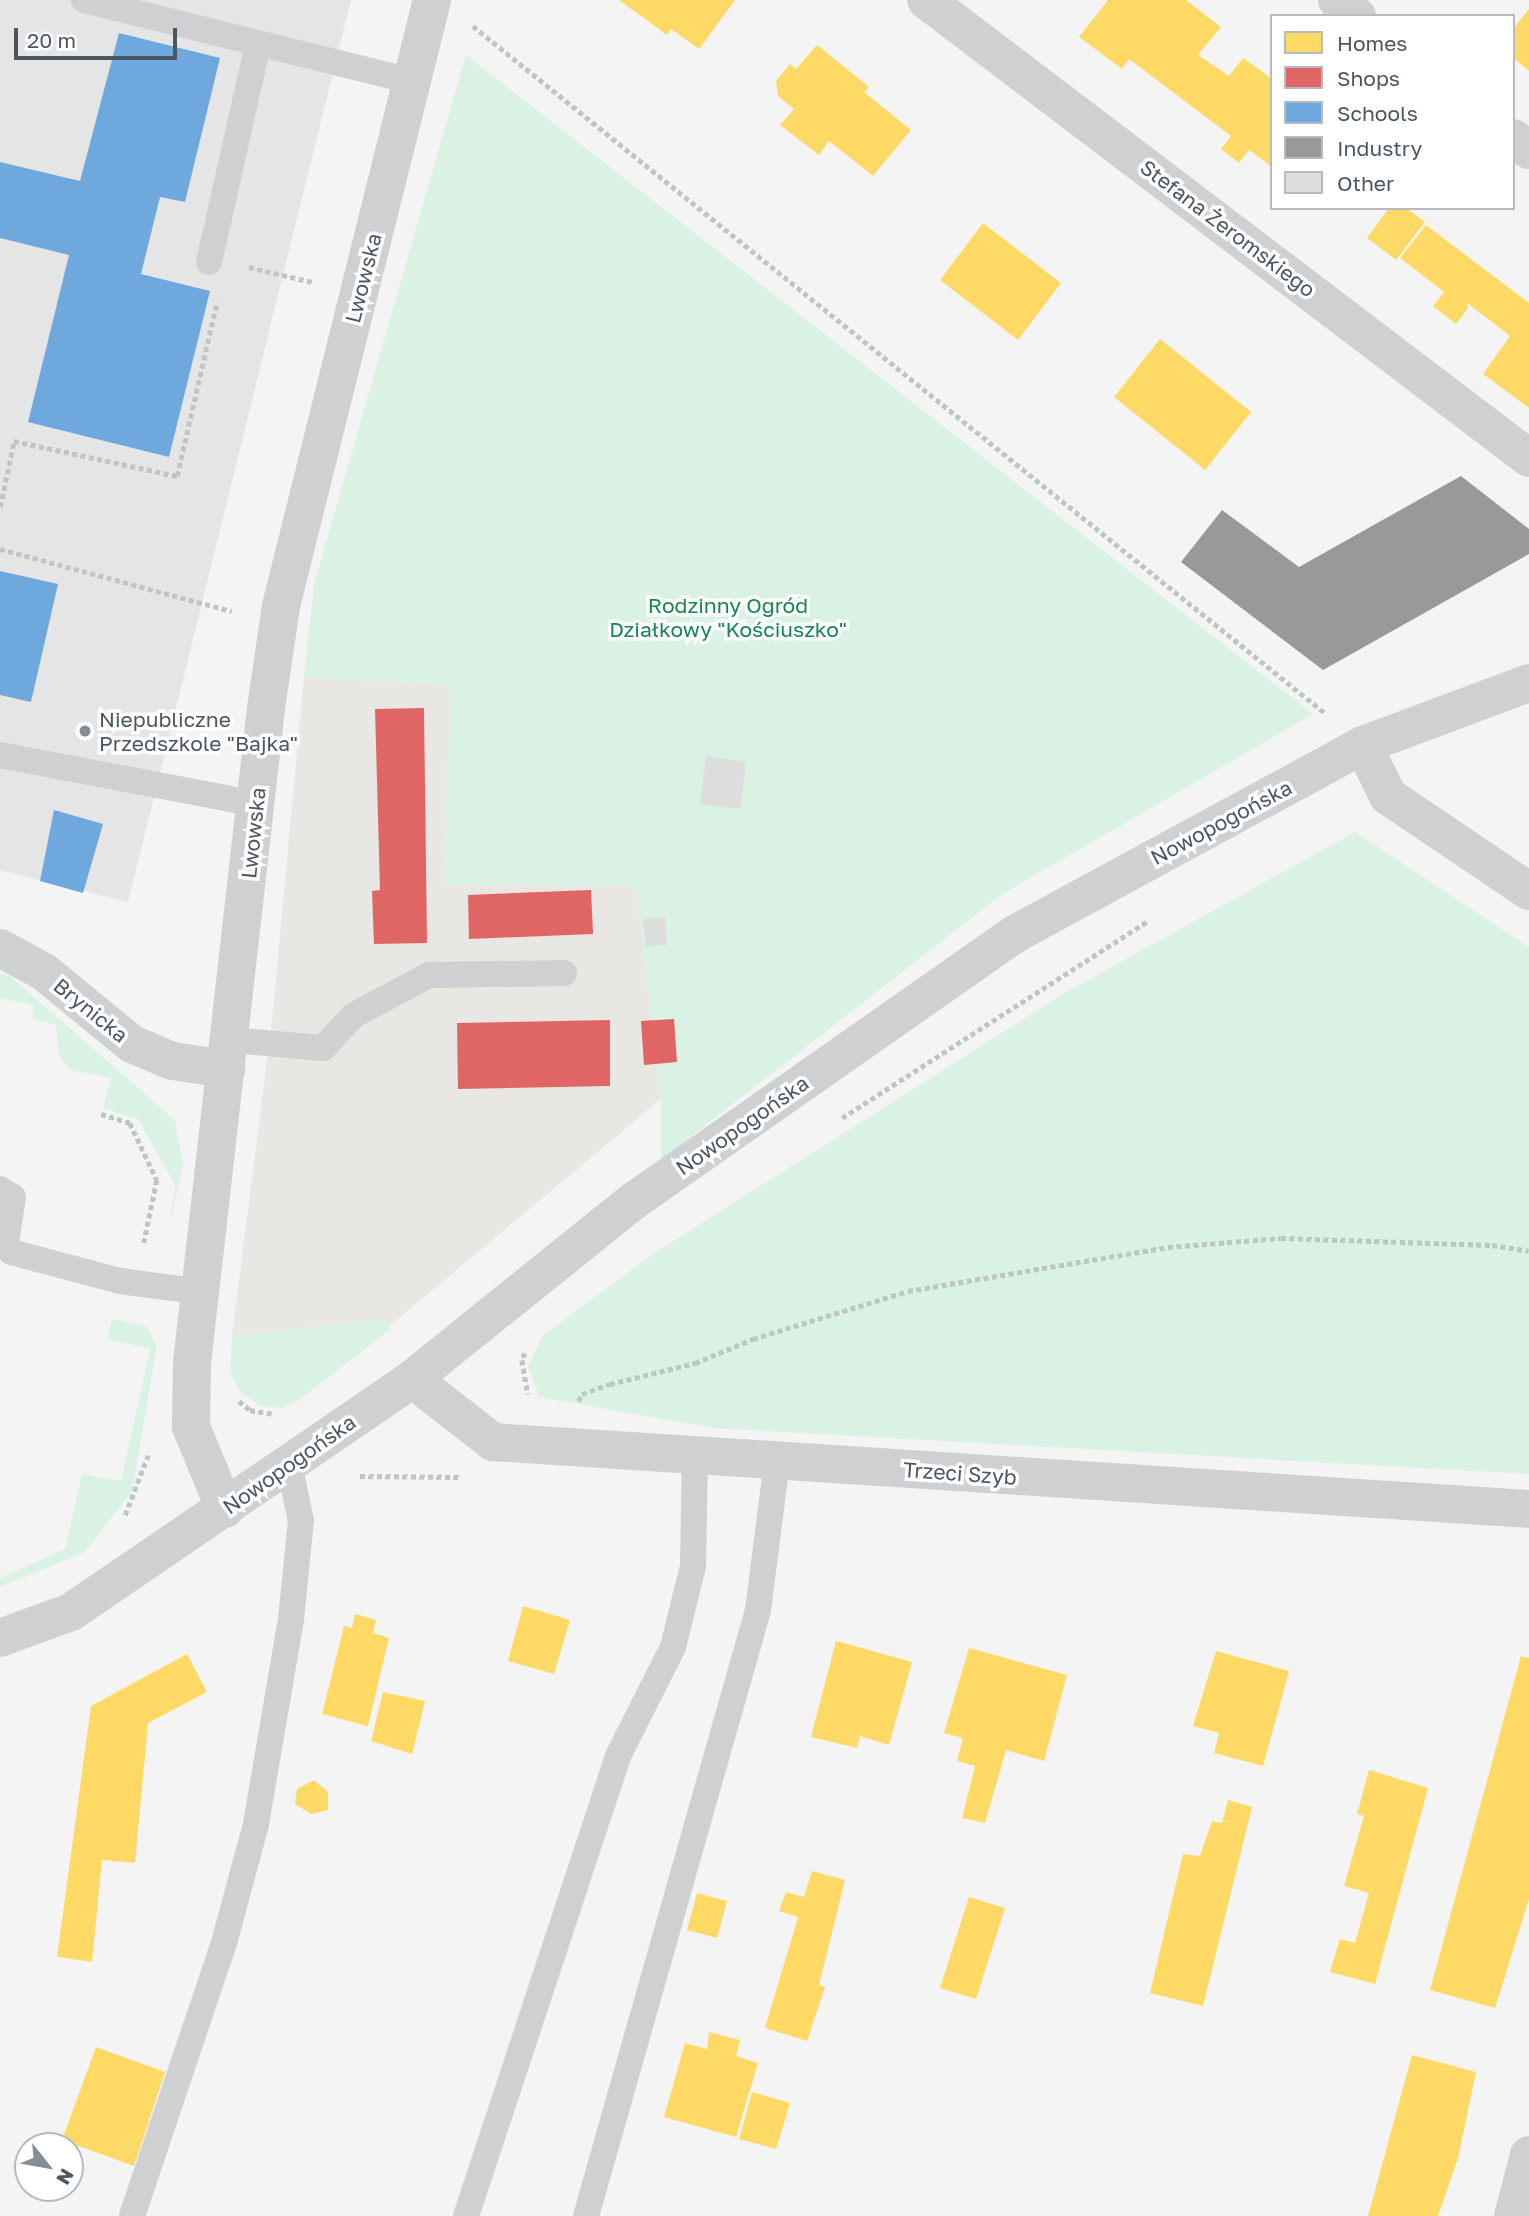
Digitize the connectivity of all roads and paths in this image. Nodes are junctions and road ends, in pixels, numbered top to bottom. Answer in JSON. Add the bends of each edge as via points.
{"nodes":[{"id":1,"x":84,"y":0,"type":"edge"},
{"id":2,"x":926,"y":0,"type":"edge"},
{"id":3,"x":1337,"y":0,"type":"edge"},
{"id":4,"x":430,"y":5,"type":"edge"},
{"id":5,"x":1354,"y":14,"type":"edge"},
{"id":6,"x":258,"y":45,"type":"junction"},
{"id":7,"x":412,"y":81,"type":"junction"},
{"id":8,"x":209,"y":262,"type":"dead end"},
{"id":9,"x":238,"y":264,"type":"dead end"},
{"id":10,"x":284,"y":276,"type":"dead end"},
{"id":11,"x":220,"y":288,"type":"dead end"},
{"id":12,"x":1529,"y":458,"type":"edge"},
{"id":13,"x":0,"y":507,"type":"edge"},
{"id":14,"x":0,"y":548,"type":"edge"},
{"id":15,"x":205,"y":604,"type":"dead end"},
{"id":16,"x":1529,"y":683,"type":"edge"},
{"id":17,"x":1363,"y":746,"type":"junction"},
{"id":18,"x":0,"y":755,"type":"edge"},
{"id":19,"x":256,"y":804,"type":"junction"},
{"id":20,"x":1529,"y":891,"type":"edge"},
{"id":21,"x":1156,"y":916,"type":"dead end"},
{"id":22,"x":0,"y":948,"type":"edge"},
{"id":23,"x":565,"y":973,"type":"dead end"},
{"id":24,"x":228,"y":1054,"type":"junction"},
{"id":25,"x":102,"y":1114,"type":"dead end"},
{"id":26,"x":832,"y":1125,"type":"dead end"},
{"id":27,"x":0,"y":1189,"type":"edge"},
{"id":28,"x":1529,"y":1251,"type":"edge"},
{"id":29,"x":136,"y":1283,"type":"junction"},
{"id":30,"x":202,"y":1292,"type":"junction"},
{"id":31,"x":527,"y":1349,"type":"dead end"},
{"id":32,"x":412,"y":1379,"type":"junction"},
{"id":33,"x":229,"y":1393,"type":"dead end"},
{"id":34,"x":534,"y":1399,"type":"dead end"},
{"id":35,"x":575,"y":1405,"type":"dead end"},
{"id":36,"x":277,"y":1415,"type":"dead end"},
{"id":37,"x":150,"y":1444,"type":"dead end"},
{"id":38,"x":695,"y":1455,"type":"junction"},
{"id":39,"x":777,"y":1461,"type":"junction"},
{"id":40,"x":289,"y":1464,"type":"junction"},
{"id":41,"x":225,"y":1509,"type":"junction"},
{"id":42,"x":1529,"y":1509,"type":"edge"},
{"id":43,"x":117,"y":1525,"type":"dead end"},
{"id":44,"x":0,"y":1638,"type":"edge"},
{"id":45,"x":1529,"y":2155,"type":"edge"},
{"id":46,"x":132,"y":2216,"type":"edge"},
{"id":47,"x":466,"y":2216,"type":"edge"},
{"id":48,"x":586,"y":2216,"type":"edge"},
{"id":49,"x":1513,"y":2216,"type":"edge"}],
"edges":[{"from":1,"to":6,"type":"lane"},
{"from":2,"to":12,"type":"street","name":"Stefana Żeromskiego"},
{"from":3,"to":5,"type":"street"},
{"from":4,"to":7,"type":"street","name":"Lwowska"},
{"from":4,"to":17,"type":"path","via":[[461,17]]},
{"from":6,"to":7,"type":"lane"},
{"from":6,"to":8,"type":"lane"},
{"from":7,"to":19,"type":"street","name":"Lwowska","via":[[281,606]]},
{"from":9,"to":10,"type":"path"},
{"from":11,"to":13,"type":"path","via":[[177,476],[14,441]]},
{"from":14,"to":15,"type":"path"},
{"from":16,"to":17,"type":"street","name":"Nowopogońska"},
{"from":17,"to":20,"type":"street","via":[[1388,796]]},
{"from":17,"to":32,"type":"street","name":"Nowopogońska","via":[[1015,934],[635,1200]]},
{"from":18,"to":19,"type":"lane"},
{"from":19,"to":24,"type":"street","name":"Lwowska"},
{"from":21,"to":26,"type":"path","via":[[1096,950]]},
{"from":22,"to":24,"type":"street","name":"Brynicka","via":[[44,972],[132,1044],[172,1061]]},
{"from":23,"to":24,"type":"lane","via":[[429,975],[354,1014],[323,1048]]},
{"from":24,"to":30,"type":"street","name":"Lwowska"},
{"from":25,"to":29,"type":"path","via":[[130,1123],[156,1180]]},
{"from":27,"to":29,"type":"lane","via":[[13,1197],[6,1242],[11,1252]]},
{"from":28,"to":35,"type":"path","via":[[1480,1244],[1281,1238],[1168,1247],[908,1291],[753,1339],[695,1363],[610,1384],[582,1394]]},
{"from":29,"to":30,"type":"lane"},
{"from":30,"to":41,"type":"street","name":"Lwowska","via":[[192,1363],[191,1427]]},
{"from":31,"to":34,"type":"path","via":[[522,1360],[525,1392]]},
{"from":32,"to":38,"type":"street","name":"Trzeci Szyb","via":[[494,1442]]},
{"from":32,"to":40,"type":"street","name":"Nowopogońska"},
{"from":33,"to":36,"type":"path","via":[[250,1410]]},
{"from":37,"to":43,"type":"path","via":[[132,1505]]},
{"from":38,"to":39,"type":"street","name":"Trzeci Szyb"},
{"from":38,"to":47,"type":"lane","via":[[693,1566],[673,1647],[618,1756]]},
{"from":39,"to":42,"type":"street","name":"Trzeci Szyb"},
{"from":39,"to":48,"type":"lane","via":[[758,1610]]},
{"from":40,"to":41,"type":"street","name":"Nowopogońska"},
{"from":40,"to":46,"type":"lane","via":[[301,1521],[291,1619],[256,1824],[224,1943]]},
{"from":41,"to":44,"type":"street","name":"Nowopogońska","via":[[71,1612]]},
{"from":45,"to":49,"type":"street"}]}
